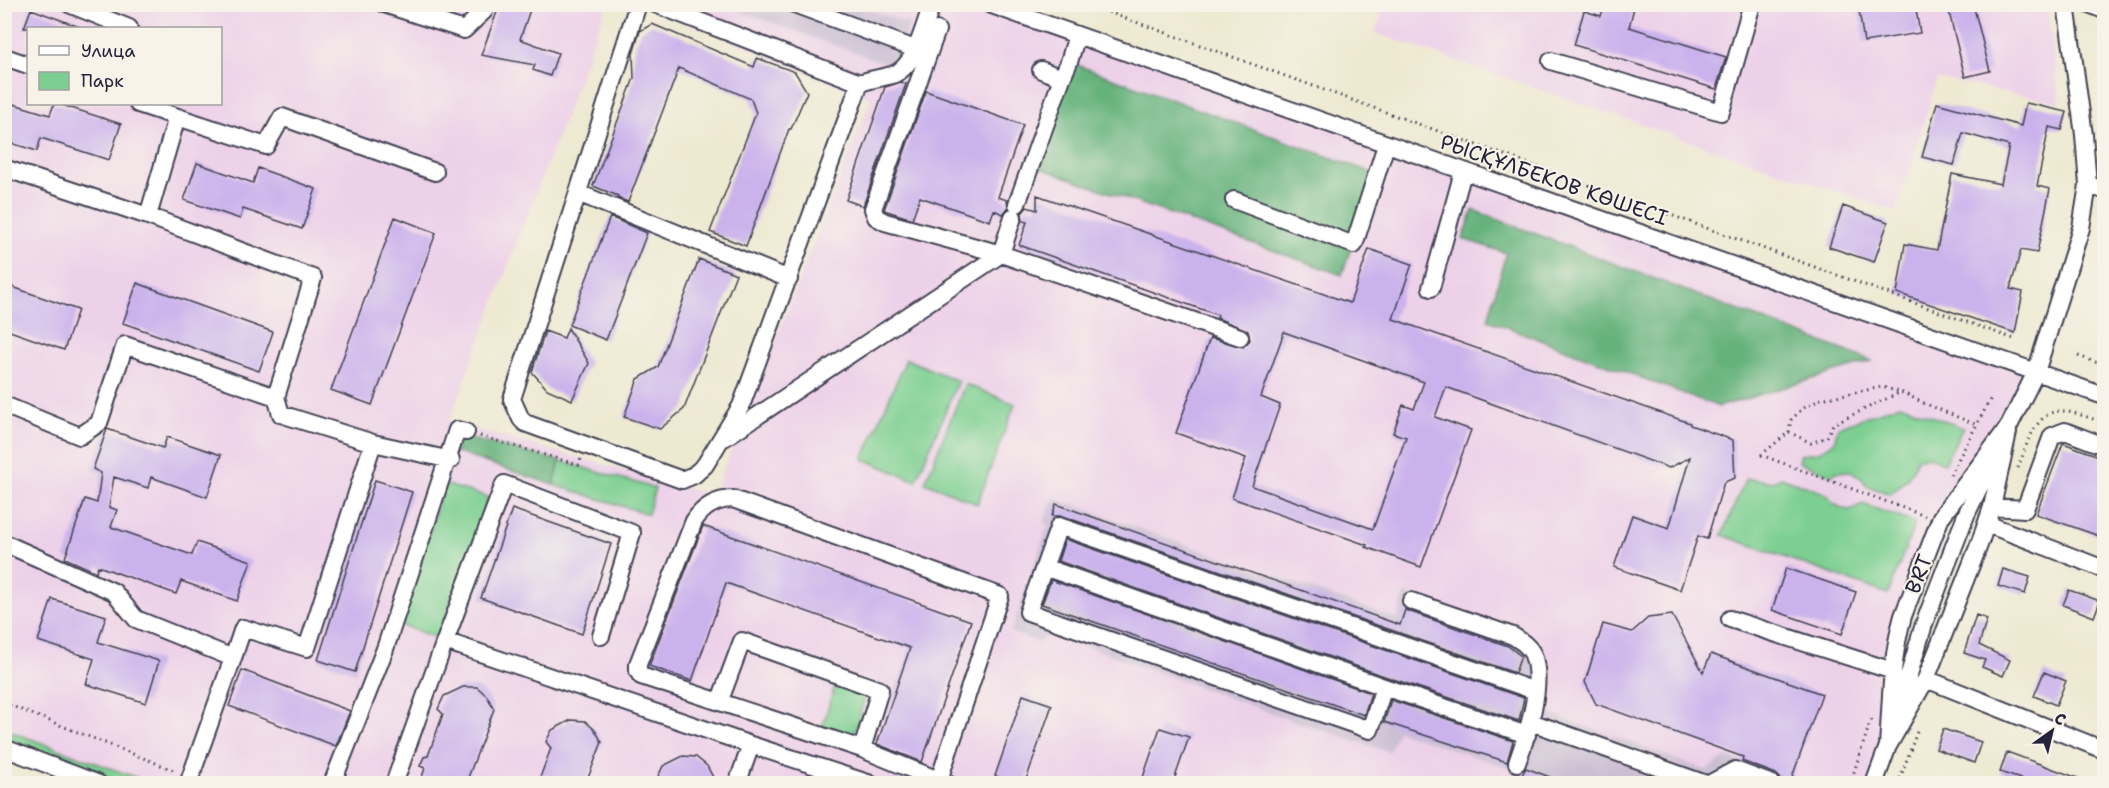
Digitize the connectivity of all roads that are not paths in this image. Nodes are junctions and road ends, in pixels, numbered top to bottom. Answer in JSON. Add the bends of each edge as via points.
{"nodes":[{"id":1,"x":69,"y":4,"type":"edge"},
{"id":2,"x":384,"y":4,"type":"edge"},
{"id":3,"x":486,"y":4,"type":"edge"},
{"id":4,"x":638,"y":4,"type":"edge"},
{"id":5,"x":655,"y":4,"type":"edge"},
{"id":6,"x":794,"y":4,"type":"edge"},
{"id":7,"x":932,"y":4,"type":"edge"},
{"id":8,"x":989,"y":4,"type":"edge"},
{"id":9,"x":1752,"y":4,"type":"edge"},
{"id":10,"x":2066,"y":4,"type":"edge"},
{"id":11,"x":2089,"y":4,"type":"edge"},
{"id":12,"x":2104,"y":10,"type":"edge"},
{"id":13,"x":126,"y":27,"type":"edge"},
{"id":14,"x":937,"y":30,"type":"dead end"},
{"id":15,"x":1077,"y":36,"type":"junction"},
{"id":16,"x":915,"y":49,"type":"junction"},
{"id":17,"x":5,"y":57,"type":"edge"},
{"id":18,"x":1551,"y":61,"type":"dead end"},
{"id":19,"x":27,"y":65,"type":"edge"},
{"id":20,"x":1041,"y":70,"type":"dead end"},
{"id":21,"x":1062,"y":78,"type":"junction"},
{"id":22,"x":860,"y":83,"type":"junction"},
{"id":23,"x":141,"y":105,"type":"edge"},
{"id":24,"x":177,"y":117,"type":"junction"},
{"id":25,"x":1386,"y":145,"type":"junction"},
{"id":26,"x":4,"y":168,"type":"edge"},
{"id":27,"x":435,"y":172,"type":"dead end"},
{"id":28,"x":1463,"y":172,"type":"junction"},
{"id":29,"x":2088,"y":185,"type":"junction"},
{"id":30,"x":2104,"y":190,"type":"edge"},
{"id":31,"x":579,"y":193,"type":"junction"},
{"id":32,"x":1234,"y":200,"type":"dead end"},
{"id":33,"x":148,"y":216,"type":"junction"},
{"id":34,"x":1001,"y":254,"type":"junction"},
{"id":35,"x":789,"y":279,"type":"junction"},
{"id":36,"x":1431,"y":288,"type":"dead end"},
{"id":37,"x":1240,"y":337,"type":"dead end"},
{"id":38,"x":2036,"y":372,"type":"junction"},
{"id":39,"x":2104,"y":396,"type":"edge"},
{"id":40,"x":276,"y":397,"type":"junction"},
{"id":41,"x":4,"y":405,"type":"edge"},
{"id":42,"x":2009,"y":426,"type":"junction"},
{"id":43,"x":466,"y":432,"type":"road end"},
{"id":44,"x":718,"y":442,"type":"junction"},
{"id":45,"x":373,"y":443,"type":"junction"},
{"id":46,"x":2104,"y":446,"type":"edge"},
{"id":47,"x":449,"y":460,"type":"junction"},
{"id":48,"x":1992,"y":507,"type":"junction"},
{"id":49,"x":1987,"y":524,"type":"junction"},
{"id":50,"x":4,"y":543,"type":"edge"},
{"id":51,"x":1044,"y":567,"type":"junction"},
{"id":52,"x":2104,"y":569,"type":"edge"},
{"id":53,"x":1411,"y":601,"type":"dead end"},
{"id":54,"x":1730,"y":619,"type":"dead end"},
{"id":55,"x":601,"y":636,"type":"dead end"},
{"id":56,"x":445,"y":642,"type":"junction"},
{"id":57,"x":233,"y":658,"type":"junction"},
{"id":58,"x":1893,"y":671,"type":"junction"},
{"id":59,"x":1926,"y":679,"type":"junction"},
{"id":60,"x":1384,"y":687,"type":"junction"},
{"id":61,"x":1535,"y":691,"type":"junction"},
{"id":62,"x":720,"y":700,"type":"junction"},
{"id":63,"x":1529,"y":729,"type":"junction"},
{"id":64,"x":751,"y":745,"type":"junction"},
{"id":65,"x":1888,"y":746,"type":"junction"},
{"id":66,"x":4,"y":748,"type":"edge"},
{"id":67,"x":862,"y":749,"type":"junction"},
{"id":68,"x":2104,"y":750,"type":"edge"},
{"id":69,"x":1517,"y":763,"type":"dead end"},
{"id":70,"x":75,"y":779,"type":"edge"},
{"id":71,"x":189,"y":780,"type":"edge"},
{"id":72,"x":943,"y":782,"type":"edge"},
{"id":73,"x":99,"y":783,"type":"edge"},
{"id":74,"x":332,"y":783,"type":"edge"},
{"id":75,"x":394,"y":783,"type":"edge"},
{"id":76,"x":737,"y":783,"type":"edge"},
{"id":77,"x":871,"y":783,"type":"edge"},
{"id":78,"x":1708,"y":783,"type":"edge"},
{"id":79,"x":1772,"y":783,"type":"edge"},
{"id":80,"x":1874,"y":783,"type":"edge"}],
"edges":[{"from":1,"to":13,"type":"street"},
{"from":2,"to":3,"type":"street","via":[[464,30]]},
{"from":4,"to":31,"type":"street"},
{"from":5,"to":22,"type":"street"},
{"from":6,"to":16,"type":"street"},
{"from":7,"to":16,"type":"street"},
{"from":8,"to":15,"type":"street","name":"РЫСҚҰЛБЕКОВ КӨШЕСІ"},
{"from":9,"to":18,"type":"street","via":[[1721,112]]},
{"from":10,"to":29,"type":"street"},
{"from":11,"to":12,"type":"street"},
{"from":14,"to":34,"type":"street","via":[[873,209],[876,217],[885,222]]},
{"from":15,"to":21,"type":"street"},
{"from":15,"to":25,"type":"street","name":"РЫСҚҰЛБЕКОВ КӨШЕСІ"},
{"from":16,"to":22,"type":"street","via":[[906,68]]},
{"from":17,"to":19,"type":"street"},
{"from":20,"to":21,"type":"street"},
{"from":21,"to":34,"type":"street"},
{"from":22,"to":35,"type":"street"},
{"from":23,"to":24,"type":"street"},
{"from":24,"to":27,"type":"street","via":[[266,147],[282,117]]},
{"from":24,"to":33,"type":"street"},
{"from":25,"to":28,"type":"street","name":"РЫСҚҰЛБЕКОВ КӨШЕСІ"},
{"from":25,"to":32,"type":"street","via":[[1354,245]]},
{"from":26,"to":33,"type":"street"},
{"from":28,"to":36,"type":"street"},
{"from":28,"to":38,"type":"street","name":"РЫСҚҰЛБЕКОВ КӨШЕСІ"},
{"from":29,"to":30,"type":"street"},
{"from":29,"to":38,"type":"street","via":[[2081,228]]},
{"from":31,"to":35,"type":"street"},
{"from":31,"to":44,"type":"street","via":[[512,399],[521,419],[682,480],[705,465]]},
{"from":33,"to":40,"type":"street","via":[[313,278]]},
{"from":34,"to":37,"type":"street"},
{"from":34,"to":44,"type":"street"},
{"from":35,"to":44,"type":"street","via":[[741,406]]},
{"from":38,"to":39,"type":"street","name":"РЫСҚҰЛБЕКОВ КӨШЕСІ"},
{"from":38,"to":42,"type":"street"},
{"from":40,"to":41,"type":"street","via":[[125,345],[99,423],[80,436]]},
{"from":40,"to":45,"type":"street","via":[[281,414]]},
{"from":42,"to":48,"type":"street"},
{"from":42,"to":58,"type":"street","via":[[1941,517],[1903,616]]},
{"from":42,"to":65,"type":"street","name":"BRT","via":[[1966,515],[1924,624]]},
{"from":43,"to":47,"type":"street","via":[[457,430]]},
{"from":45,"to":47,"type":"street"},
{"from":45,"to":57,"type":"street","via":[[308,648],[243,628]]},
{"from":46,"to":48,"type":"street","via":[[2065,431],[2052,436],[2025,509]]},
{"from":47,"to":74,"type":"street","via":[[385,649]]},
{"from":48,"to":49,"type":"street"},
{"from":49,"to":52,"type":"street"},
{"from":49,"to":59,"type":"street"},
{"from":50,"to":57,"type":"street","via":[[114,592],[136,619]]},
{"from":51,"to":60,"type":"street"},
{"from":51,"to":60,"type":"street","via":[[1028,612],[1370,730]]},
{"from":51,"to":61,"type":"street","via":[[1059,526]]},
{"from":53,"to":61,"type":"street","via":[[1513,636],[1526,645],[1533,654]]},
{"from":54,"to":58,"type":"street"},
{"from":55,"to":56,"type":"street","via":[[632,532],[504,484]]},
{"from":56,"to":64,"type":"street"},
{"from":56,"to":75,"type":"street"},
{"from":57,"to":71,"type":"street"},
{"from":58,"to":65,"type":"street"},
{"from":59,"to":65,"type":"street"},
{"from":59,"to":68,"type":"street"},
{"from":60,"to":63,"type":"street"},
{"from":61,"to":63,"type":"street"},
{"from":62,"to":67,"type":"street"},
{"from":62,"to":67,"type":"street","via":[[742,641],[880,690]]},
{"from":62,"to":72,"type":"street","via":[[643,677],[638,669],[699,512],[733,499],[1000,596]]},
{"from":63,"to":69,"type":"street"},
{"from":63,"to":78,"type":"street"},
{"from":64,"to":76,"type":"street"},
{"from":64,"to":77,"type":"street"},
{"from":65,"to":80,"type":"street"},
{"from":66,"to":70,"type":"street"},
{"from":67,"to":72,"type":"street"},
{"from":70,"to":73,"type":"street"},
{"from":78,"to":79,"type":"street","via":[[1735,770]]}]}
